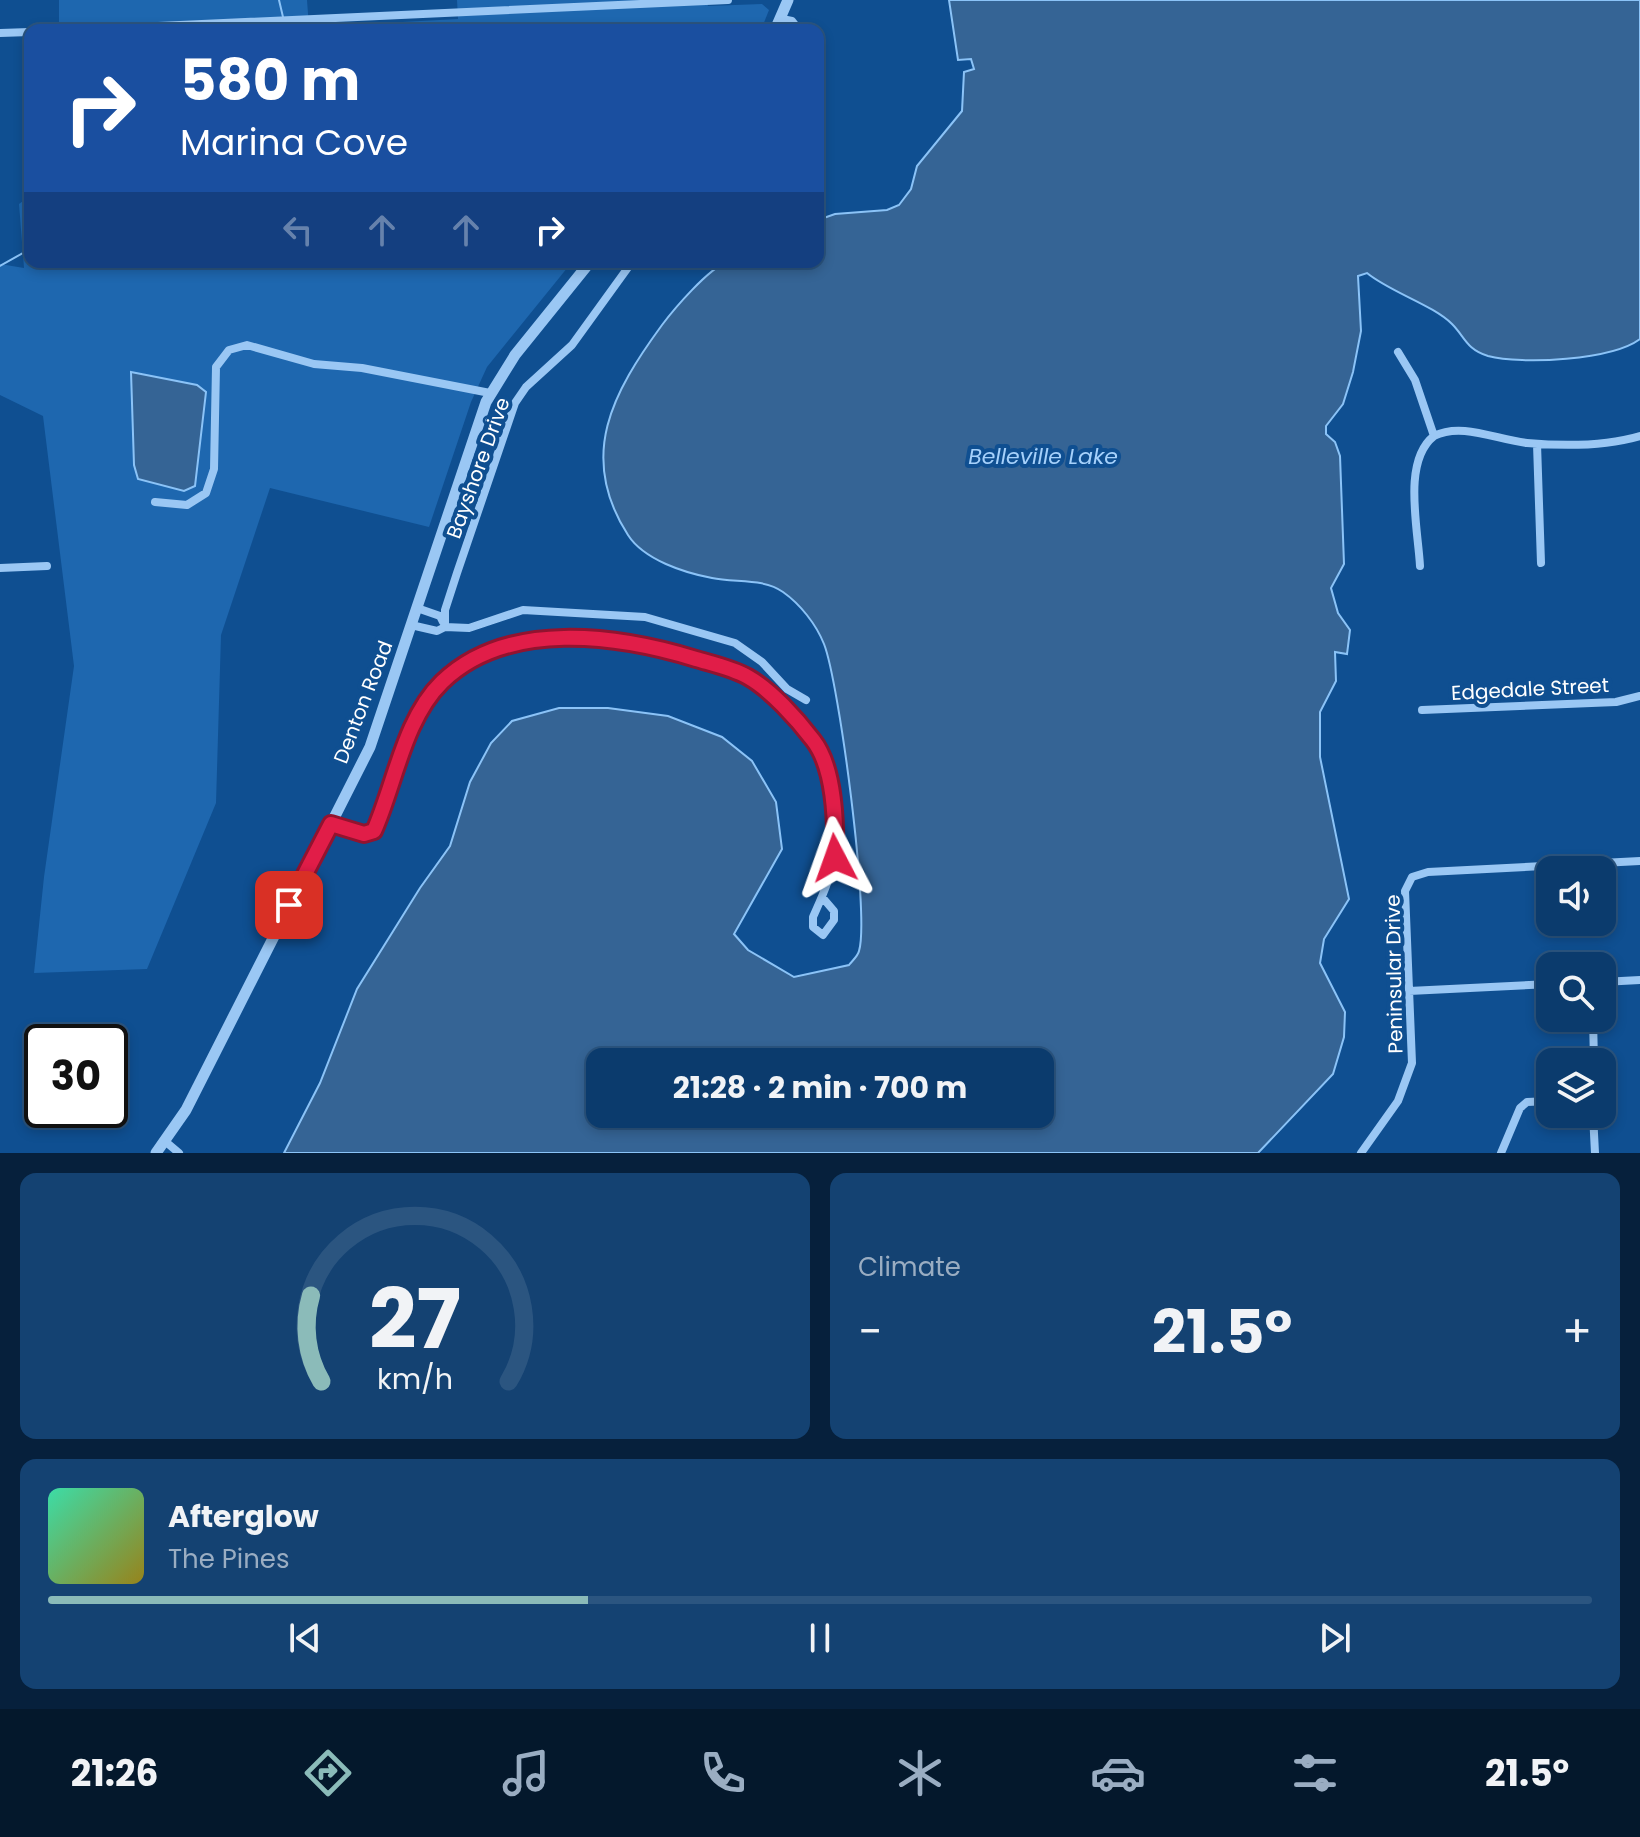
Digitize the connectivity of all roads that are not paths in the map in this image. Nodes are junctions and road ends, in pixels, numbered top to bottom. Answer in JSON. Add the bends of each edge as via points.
{"nodes":[{"id":1,"x":728,"y":0,"type":"edge"},
{"id":2,"x":788,"y":0,"type":"edge"},
{"id":3,"x":782,"y":19,"type":"junction"},
{"id":4,"x":202,"y":24,"type":"edge"},
{"id":5,"x":779,"y":24,"type":"edge"},
{"id":6,"x":794,"y":24,"type":"edge"},
{"id":7,"x":24,"y":32,"type":"edge"},
{"id":8,"x":0,"y":33,"type":"edge"},
{"id":9,"x":585,"y":268,"type":"edge"},
{"id":10,"x":628,"y":268,"type":"edge"},
{"id":11,"x":1398,"y":352,"type":"dead end"},
{"id":12,"x":490,"y":393,"type":"junction"},
{"id":13,"x":1434,"y":436,"type":"junction"},
{"id":14,"x":1640,"y":436,"type":"edge"},
{"id":15,"x":1537,"y":444,"type":"junction"},
{"id":16,"x":155,"y":502,"type":"dead end"},
{"id":17,"x":1541,"y":563,"type":"dead end"},
{"id":18,"x":47,"y":566,"type":"dead end"},
{"id":19,"x":1420,"y":566,"type":"dead end"},
{"id":20,"x":0,"y":568,"type":"edge"},
{"id":21,"x":417,"y":608,"type":"junction"},
{"id":22,"x":411,"y":625,"type":"junction"},
{"id":23,"x":445,"y":627,"type":"junction"},
{"id":24,"x":1640,"y":696,"type":"edge"},
{"id":25,"x":806,"y":700,"type":"dead end"},
{"id":26,"x":1422,"y":710,"type":"dead end"},
{"id":27,"x":331,"y":824,"type":"junction"},
{"id":28,"x":1640,"y":861,"type":"edge"},
{"id":29,"x":822,"y":897,"type":"dead end"},
{"id":30,"x":1640,"y":980,"type":"edge"},
{"id":31,"x":1616,"y":981,"type":"edge"},
{"id":32,"x":1536,"y":985,"type":"edge"},
{"id":33,"x":1409,"y":991,"type":"junction"},
{"id":34,"x":1536,"y":1102,"type":"edge"},
{"id":35,"x":1594,"y":1128,"type":"edge"},
{"id":36,"x":166,"y":1142,"type":"junction"},
{"id":37,"x":156,"y":1153,"type":"edge"},
{"id":38,"x":179,"y":1153,"type":"edge"},
{"id":39,"x":1361,"y":1153,"type":"edge"},
{"id":40,"x":1501,"y":1153,"type":"edge"},
{"id":41,"x":1595,"y":1153,"type":"edge"}],
"edges":[{"from":1,"to":4,"type":"street"},
{"from":2,"to":3,"type":"street"},
{"from":3,"to":5,"type":"street"},
{"from":3,"to":6,"type":"street"},
{"from":7,"to":8,"type":"street"},
{"from":9,"to":12,"type":"street","name":"Denton Road"},
{"from":10,"to":23,"type":"street","name":"Bayshore Drive","via":[[572,345],[515,403],[455,578]]},
{"from":11,"to":13,"type":"street","via":[[1415,380]]},
{"from":12,"to":16,"type":"street","via":[[237,346],[216,367],[214,469],[206,493],[187,505]]},
{"from":12,"to":21,"type":"street","name":"Denton Road"},
{"from":13,"to":15,"type":"street","via":[[1459,430]]},
{"from":13,"to":19,"type":"street","via":[[1421,448],[1415,466]]},
{"from":14,"to":15,"type":"street","via":[[1605,443]]},
{"from":15,"to":17,"type":"street"},
{"from":18,"to":20,"type":"street"},
{"from":21,"to":22,"type":"street","name":"Denton Road"},
{"from":21,"to":23,"type":"street","via":[[440,616]]},
{"from":22,"to":23,"type":"street","via":[[437,631]]},
{"from":22,"to":27,"type":"street","name":"Denton Road","via":[[370,747]]},
{"from":23,"to":25,"type":"street","via":[[469,628],[523,610],[645,617],[735,643]]},
{"from":24,"to":26,"type":"street","name":"Edgedale Street","via":[[1616,702]]},
{"from":27,"to":29,"type":"street","via":[[364,834],[374,831],[422,708],[460,668],[488,654],[540,641],[626,640],[750,678],[813,740],[828,776],[835,851]]},
{"from":27,"to":36,"type":"street","name":"Denton Road"},
{"from":28,"to":33,"type":"street","name":"Peninsular Drive","via":[[1412,877],[1405,891]]},
{"from":30,"to":31,"type":"street"},
{"from":32,"to":33,"type":"street"},
{"from":33,"to":39,"type":"street","name":"Peninsular Drive","via":[[1412,1063],[1407,1084]]},
{"from":34,"to":40,"type":"street","via":[[1520,1108]]},
{"from":35,"to":41,"type":"street"},
{"from":36,"to":37,"type":"street","name":"Denton Road"},
{"from":36,"to":38,"type":"street"}]}
